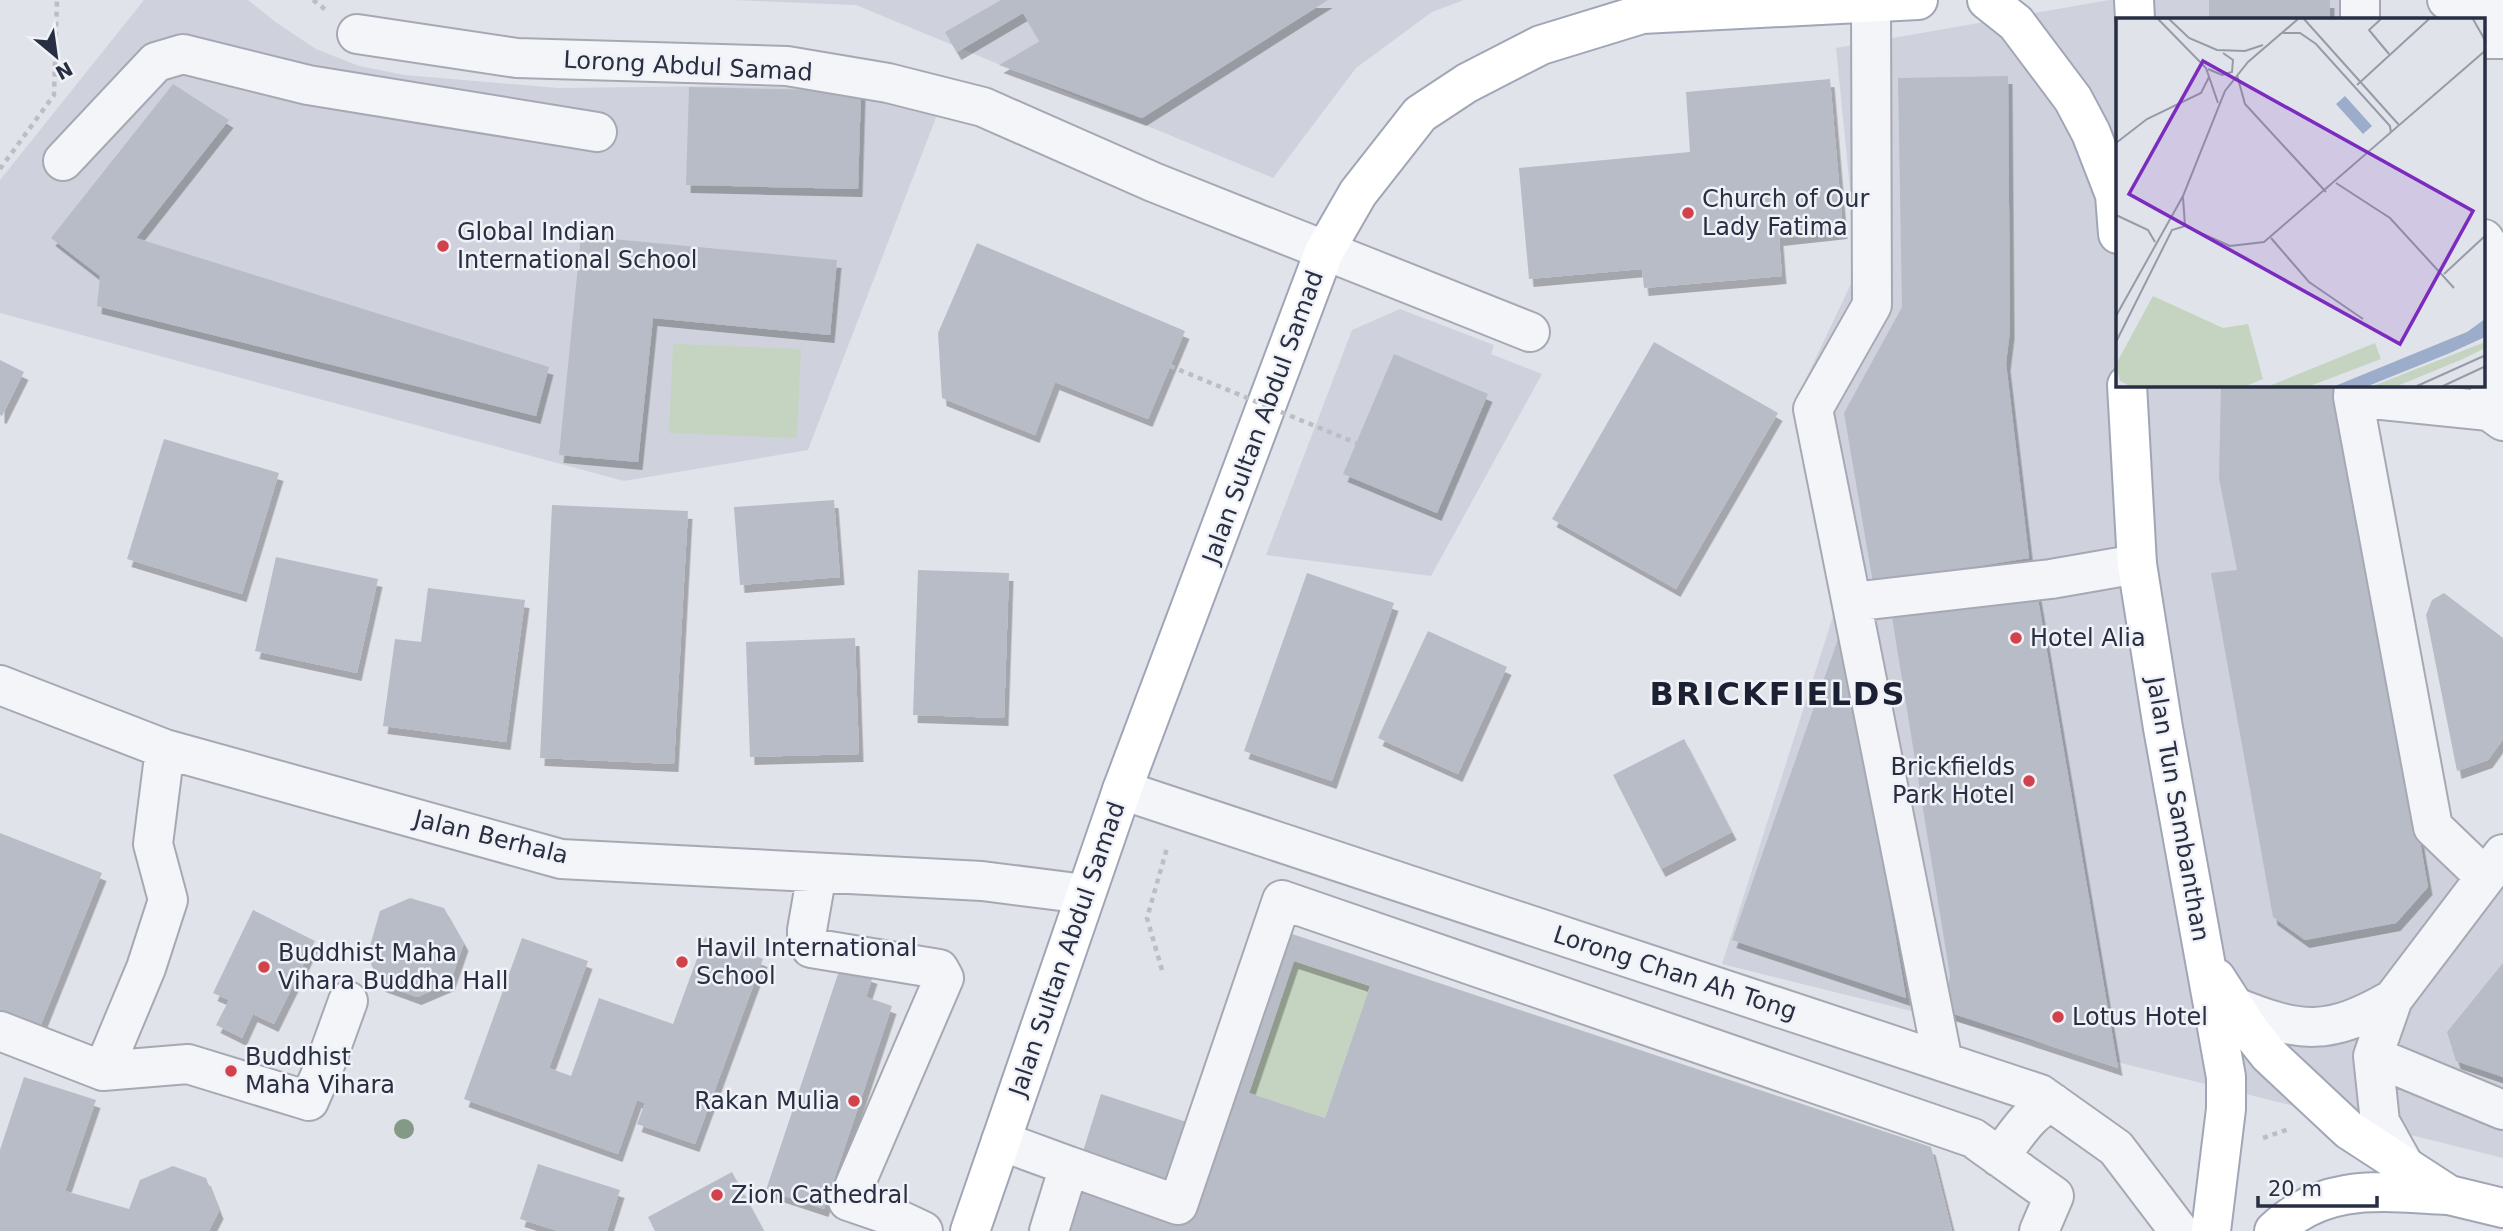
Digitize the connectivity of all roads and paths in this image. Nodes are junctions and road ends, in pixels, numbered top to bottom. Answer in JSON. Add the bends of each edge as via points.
{"nodes":[{"id":1,"x":57,"y":0,"type":"edge"},
{"id":2,"x":1917,"y":0,"type":"edge"},
{"id":3,"x":1987,"y":0,"type":"edge"},
{"id":4,"x":2134,"y":0,"type":"edge"},
{"id":5,"x":2360,"y":0,"type":"edge"},
{"id":6,"x":2447,"y":0,"type":"edge"},
{"id":7,"x":1871,"y":3,"type":"junction"},
{"id":8,"x":2503,"y":4,"type":"edge"},
{"id":9,"x":2135,"y":18,"type":"edge"},
{"id":10,"x":2360,"y":18,"type":"edge"},
{"id":11,"x":357,"y":34,"type":"dead end"},
{"id":12,"x":597,"y":132,"type":"dead end"},
{"id":13,"x":63,"y":161,"type":"dead end"},
{"id":14,"x":0,"y":169,"type":"edge"},
{"id":15,"x":2116,"y":190,"type":"edge"},
{"id":16,"x":2486,"y":242,"type":"edge"},
{"id":17,"x":1324,"y":252,"type":"junction"},
{"id":18,"x":1530,"y":332,"type":"dead end"},
{"id":19,"x":1170,"y":366,"type":"dead end"},
{"id":20,"x":2127,"y":387,"type":"edge"},
{"id":21,"x":2353,"y":391,"type":"edge"},
{"id":22,"x":2496,"y":416,"type":"edge"},
{"id":23,"x":1356,"y":443,"type":"dead end"},
{"id":24,"x":2137,"y":564,"type":"junction"},
{"id":25,"x":1852,"y":602,"type":"junction"},
{"id":26,"x":0,"y":685,"type":"edge"},
{"id":27,"x":165,"y":749,"type":"junction"},
{"id":28,"x":1122,"y":790,"type":"junction"},
{"id":29,"x":1167,"y":848,"type":"dead end"},
{"id":30,"x":2498,"y":862,"type":"edge"},
{"id":31,"x":817,"y":873,"type":"junction"},
{"id":32,"x":1427,"y":891,"type":"junction"},
{"id":33,"x":1084,"y":894,"type":"junction"},
{"id":34,"x":1409,"y":944,"type":"junction"},
{"id":35,"x":2204,"y":959,"type":"junction"},
{"id":36,"x":1162,"y":971,"type":"dead end"},
{"id":37,"x":2393,"y":999,"type":"junction"},
{"id":38,"x":348,"y":1001,"type":"dead end"},
{"id":39,"x":1768,"y":1004,"type":"junction"},
{"id":40,"x":2233,"y":1006,"type":"junction"},
{"id":41,"x":0,"y":1031,"type":"edge"},
{"id":42,"x":2372,"y":1056,"type":"junction"},
{"id":43,"x":1943,"y":1062,"type":"junction"},
{"id":44,"x":1769,"y":1068,"type":"junction"},
{"id":45,"x":103,"y":1071,"type":"junction"},
{"id":46,"x":2053,"y":1103,"type":"junction"},
{"id":47,"x":2503,"y":1110,"type":"edge"},
{"id":48,"x":1001,"y":1141,"type":"junction"},
{"id":49,"x":1999,"y":1157,"type":"junction"},
{"id":50,"x":1069,"y":1166,"type":"junction"},
{"id":51,"x":2405,"y":1167,"type":"junction"},
{"id":52,"x":2449,"y":1195,"type":"junction"},
{"id":53,"x":2503,"y":1208,"type":"edge"},
{"id":54,"x":923,"y":1231,"type":"edge"},
{"id":55,"x":970,"y":1231,"type":"edge"},
{"id":56,"x":1049,"y":1231,"type":"edge"},
{"id":57,"x":2039,"y":1231,"type":"edge"},
{"id":58,"x":2179,"y":1231,"type":"edge"},
{"id":59,"x":2211,"y":1231,"type":"edge"},
{"id":60,"x":2274,"y":1231,"type":"edge"}],
"edges":[{"from":1,"to":14,"type":"path","via":[[54,95]]},
{"from":2,"to":7,"type":"main road","name":"Jalan Sultan Abdul Samad"},
{"from":3,"to":15,"type":"main road","via":[[2016,23],[2073,99]]},
{"from":4,"to":9,"type":"main road"},
{"from":5,"to":10,"type":"street"},
{"from":6,"to":8,"type":"street","via":[[2456,6]]},
{"from":7,"to":17,"type":"main road","name":"Jalan Sultan Abdul Samad","via":[[1642,14],[1541,45],[1467,83],[1420,114],[1358,193]]},
{"from":7,"to":25,"type":"street","via":[[1872,305],[1813,409]]},
{"from":11,"to":17,"type":"street","name":"Lorong Abdul Samad","via":[[517,58],[787,66],[888,83],[983,107]]},
{"from":12,"to":13,"type":"street","via":[[308,85],[183,54],[156,62]]},
{"from":16,"to":22,"type":"street","via":[[2496,257]]},
{"from":17,"to":18,"type":"street","name":"Lorong Abdul Samad"},
{"from":17,"to":28,"type":"main road","name":"Jalan Sultan Abdul Samad"},
{"from":19,"to":23,"type":"path","bridge":true},
{"from":20,"to":24,"type":"main road","name":"Jalan Tun Sambanthan"},
{"from":21,"to":22,"type":"street"},
{"from":21,"to":30,"type":"street","via":[[2433,827]]},
{"from":24,"to":25,"type":"street","via":[[2051,579]]},
{"from":24,"to":35,"type":"main road","name":"Jalan Tun Sambanthan"},
{"from":25,"to":43,"type":"street"},
{"from":26,"to":27,"type":"street","name":"Jalan Berhala"},
{"from":27,"to":31,"type":"street","name":"Jalan Berhala","via":[[561,859]]},
{"from":27,"to":45,"type":"street","via":[[153,844],[168,900],[146,968]]},
{"from":28,"to":32,"type":"street","name":"Lorong Chan Ah Tong"},
{"from":28,"to":33,"type":"main road","name":"Jalan Sultan Abdul Samad"},
{"from":29,"to":36,"type":"path","via":[[1147,918]]},
{"from":30,"to":37,"type":"street"},
{"from":31,"to":33,"type":"street","name":"Jalan Berhala","via":[[982,881]]},
{"from":31,"to":54,"type":"street","via":[[807,930],[811,948],[939,969],[944,978],[848,1201]]},
{"from":32,"to":34,"type":"street"},
{"from":32,"to":39,"type":"street","name":"Lorong Chan Ah Tong"},
{"from":33,"to":48,"type":"main road","name":"Jalan Sultan Abdul Samad"},
{"from":34,"to":44,"type":"street"},
{"from":34,"to":50,"type":"street","via":[[1282,900],[1178,1205]]},
{"from":35,"to":40,"type":"main road"},
{"from":35,"to":59,"type":"main road","name":"Jalan Tun Sambanthan","via":[[2227,1077]]},
{"from":37,"to":40,"type":"street","via":[[2361,1017],[2311,1028],[2266,1020]]},
{"from":37,"to":42,"type":"street"},
{"from":38,"to":45,"type":"street","via":[[309,1101],[188,1064]]},
{"from":39,"to":43,"type":"street","name":"Lorong Chan Ah Tong"},
{"from":39,"to":44,"type":"street"},
{"from":40,"to":51,"type":"main road","via":[[2270,1055],[2349,1130]]},
{"from":41,"to":45,"type":"street"},
{"from":42,"to":47,"type":"street"},
{"from":42,"to":51,"type":"street","via":[[2380,1122]]},
{"from":43,"to":46,"type":"street","name":"Lorong Chan Ah Tong","via":[[2040,1094]]},
{"from":44,"to":49,"type":"street","via":[[1973,1138]]},
{"from":46,"to":49,"type":"street","via":[[2028,1121]]},
{"from":46,"to":58,"type":"street","name":"Lorong Chan Ah Tong","via":[[2116,1148]]},
{"from":48,"to":50,"type":"street"},
{"from":48,"to":55,"type":"main road","name":"Jalan Sultan Abdul Samad"},
{"from":49,"to":57,"type":"street","via":[[2054,1196]]},
{"from":50,"to":56,"type":"street"},
{"from":51,"to":52,"type":"main road"},
{"from":52,"to":53,"type":"main road"},
{"from":52,"to":60,"type":"main road","via":[[2363,1191],[2340,1195],[2312,1204]]}]}
